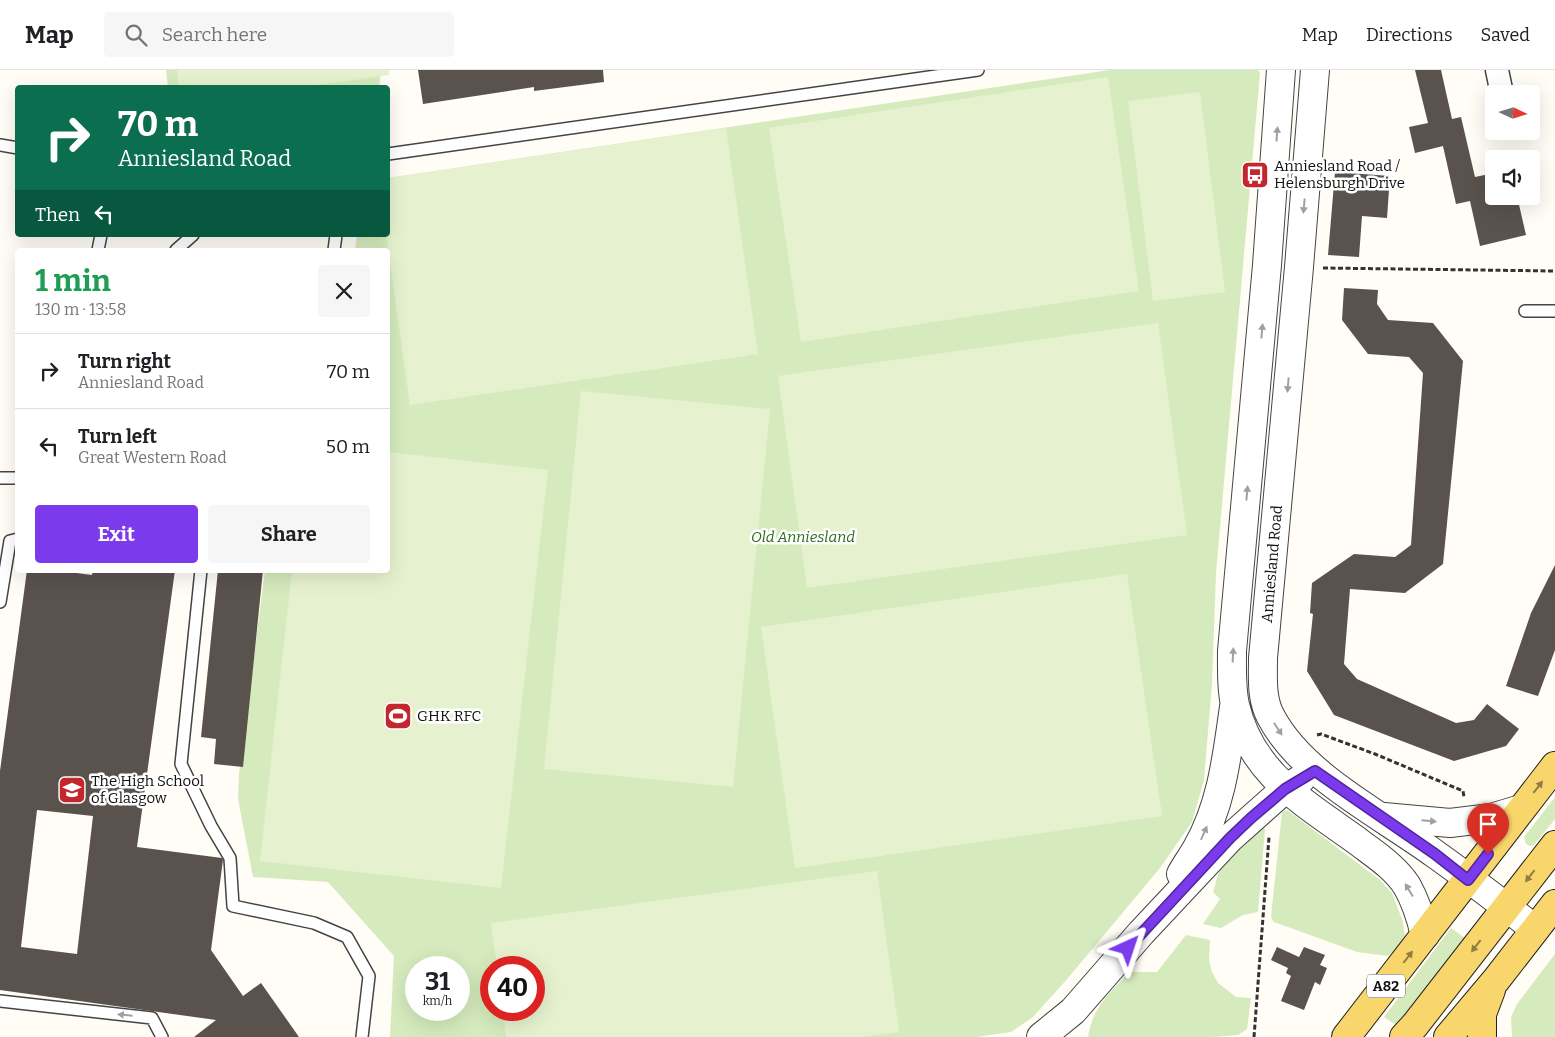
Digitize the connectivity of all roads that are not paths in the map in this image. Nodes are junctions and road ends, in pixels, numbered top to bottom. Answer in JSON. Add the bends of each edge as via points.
{"nodes":[{"id":1,"x":978,"y":70,"type":"edge"},
{"id":2,"x":1281,"y":70,"type":"edge"},
{"id":3,"x":1315,"y":70,"type":"edge"},
{"id":4,"x":1497,"y":70,"type":"edge"},
{"id":5,"x":1500,"y":85,"type":"edge"},
{"id":6,"x":0,"y":145,"type":"edge"},
{"id":7,"x":15,"y":148,"type":"edge"},
{"id":8,"x":390,"y":154,"type":"edge"},
{"id":9,"x":191,"y":237,"type":"edge"},
{"id":10,"x":178,"y":248,"type":"edge"},
{"id":11,"x":1525,"y":311,"type":"dead end"},
{"id":12,"x":1555,"y":311,"type":"edge"},
{"id":13,"x":0,"y":478,"type":"edge"},
{"id":14,"x":15,"y":478,"type":"edge"},
{"id":15,"x":15,"y":540,"type":"edge"},
{"id":16,"x":201,"y":573,"type":"edge"},
{"id":17,"x":0,"y":602,"type":"edge"},
{"id":18,"x":1234,"y":703,"type":"junction"},
{"id":19,"x":1555,"y":766,"type":"edge"},
{"id":20,"x":1315,"y":771,"type":"junction"},
{"id":21,"x":1285,"y":789,"type":"junction"},
{"id":22,"x":1521,"y":809,"type":"junction"},
{"id":23,"x":1380,"y":817,"type":"junction"},
{"id":24,"x":1555,"y":845,"type":"edge"},
{"id":25,"x":1468,"y":880,"type":"junction"},
{"id":26,"x":1555,"y":904,"type":"edge"},
{"id":27,"x":1506,"y":907,"type":"junction"},
{"id":28,"x":1535,"y":929,"type":"junction"},
{"id":29,"x":1142,"y":933,"type":"junction"},
{"id":30,"x":1425,"y":936,"type":"junction"},
{"id":31,"x":1496,"y":980,"type":"junction"},
{"id":32,"x":0,"y":1001,"type":"edge"},
{"id":33,"x":1081,"y":1002,"type":"junction"},
{"id":34,"x":162,"y":1037,"type":"edge"},
{"id":35,"x":362,"y":1037,"type":"edge"},
{"id":36,"x":1041,"y":1037,"type":"edge"},
{"id":37,"x":1073,"y":1037,"type":"edge"},
{"id":38,"x":1346,"y":1037,"type":"edge"},
{"id":39,"x":1404,"y":1037,"type":"edge"},
{"id":40,"x":1448,"y":1037,"type":"edge"},
{"id":41,"x":1482,"y":1037,"type":"edge"}],
"edges":[{"from":1,"to":8,"type":"lane"},
{"from":18,"to":2,"type":"street","name":"Anniesland Road","one_way":true,"via":[[1232,651]]},
{"from":3,"to":20,"type":"street","name":"Anniesland Road","one_way":true,"via":[[1262,684],[1271,717],[1286,740]]},
{"from":4,"to":5,"type":"street"},
{"from":6,"to":7,"type":"lane"},
{"from":9,"to":10,"type":"lane"},
{"from":11,"to":12,"type":"lane"},
{"from":13,"to":14,"type":"lane"},
{"from":15,"to":17,"type":"lane","via":[[10,541]]},
{"from":16,"to":35,"type":"lane","via":[[181,764],[230,858],[233,906],[314,923],[347,937],[369,976]]},
{"from":18,"to":21,"type":"street","name":"Anniesland Road","via":[[1250,747]]},
{"from":29,"to":18,"type":"street","name":"Anniesland Road","one_way":true,"via":[[1198,848],[1213,812],[1222,783]]},
{"from":22,"to":19,"type":"main road","number":"A82","one_way":true},
{"from":20,"to":21,"type":"street"},
{"from":20,"to":23,"type":"street","name":"Anniesland Road"},
{"from":21,"to":29,"type":"street","via":[[1230,838]]},
{"from":30,"to":21,"type":"street","name":"Anniesland Road","one_way":true,"via":[[1417,904],[1392,868]]},
{"from":23,"to":22,"type":"street","one_way":true,"via":[[1450,823],[1491,818]]},
{"from":22,"to":25,"type":"main road","number":"A82"},
{"from":23,"to":25,"type":"street","name":"Anniesland Road"},
{"from":24,"to":27,"type":"main road","one_way":true},
{"from":25,"to":27,"type":"street","name":"Anniesland Road"},
{"from":25,"to":30,"type":"main road","number":"A82"},
{"from":26,"to":28,"type":"main road"},
{"from":27,"to":28,"type":"street","name":"Anniesland Road"},
{"from":27,"to":39,"type":"main road","one_way":true},
{"from":28,"to":31,"type":"main road"},
{"from":29,"to":33,"type":"street"},
{"from":38,"to":30,"type":"main road","number":"A82","one_way":true},
{"from":31,"to":40,"type":"main road"},
{"from":31,"to":41,"type":"main road","via":[[1482,1014]]},
{"from":34,"to":32,"type":"lane","one_way":true,"via":[[152,1018]]},
{"from":33,"to":36,"type":"street"},
{"from":33,"to":37,"type":"street"}]}
